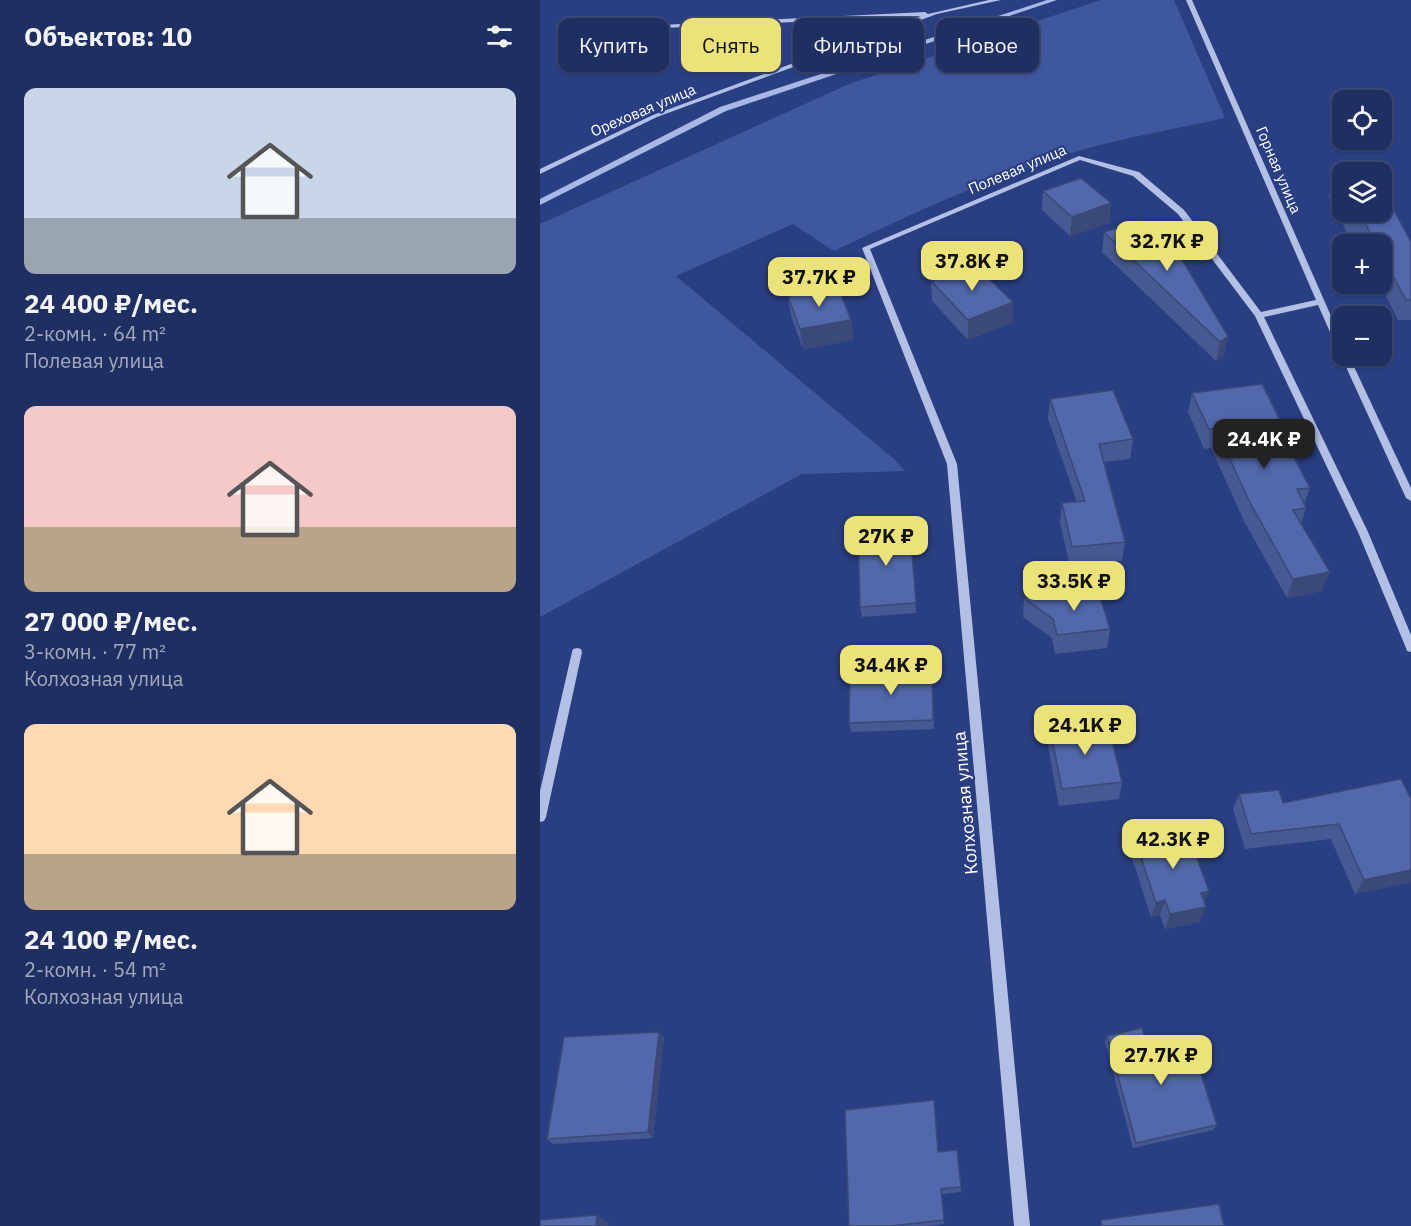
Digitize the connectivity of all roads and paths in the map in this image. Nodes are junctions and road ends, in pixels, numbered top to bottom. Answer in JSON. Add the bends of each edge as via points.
{"nodes":[{"id":1,"x":998,"y":0,"type":"edge"},
{"id":2,"x":1189,"y":0,"type":"edge"},
{"id":3,"x":935,"y":13,"type":"junction"},
{"id":4,"x":669,"y":26,"type":"edge"},
{"id":5,"x":540,"y":172,"type":"edge"},
{"id":6,"x":866,"y":248,"type":"joint"},
{"id":7,"x":1320,"y":302,"type":"junction"},
{"id":8,"x":1259,"y":315,"type":"junction"},
{"id":9,"x":1332,"y":328,"type":"edge"},
{"id":10,"x":1350,"y":366,"type":"edge"},
{"id":11,"x":1411,"y":498,"type":"edge"},
{"id":12,"x":1411,"y":648,"type":"edge"},
{"id":13,"x":577,"y":652,"type":"dead end"},
{"id":14,"x":540,"y":817,"type":"edge"},
{"id":15,"x":1022,"y":1226,"type":"edge"}],
"edges":[{"from":1,"to":3,"type":"street","name":"Ореховая улица"},
{"from":2,"to":7,"type":"street","name":"Горная улица"},
{"from":3,"to":4,"type":"street"},
{"from":3,"to":5,"type":"street","name":"Ореховая улица","via":[[655,116]]},
{"from":6,"to":8,"type":"street","name":"Полевая улица","via":[[1079,158],[1137,174],[1181,212]]},
{"from":6,"to":15,"type":"street","name":"Колхозная улица","via":[[952,464]]},
{"from":7,"to":8,"type":"street"},
{"from":7,"to":9,"type":"street","name":"Горная улица"},
{"from":8,"to":12,"type":"street","name":"Полевая улица","via":[[1363,532]]},
{"from":10,"to":11,"type":"street"},
{"from":13,"to":14,"type":"street"}]}
